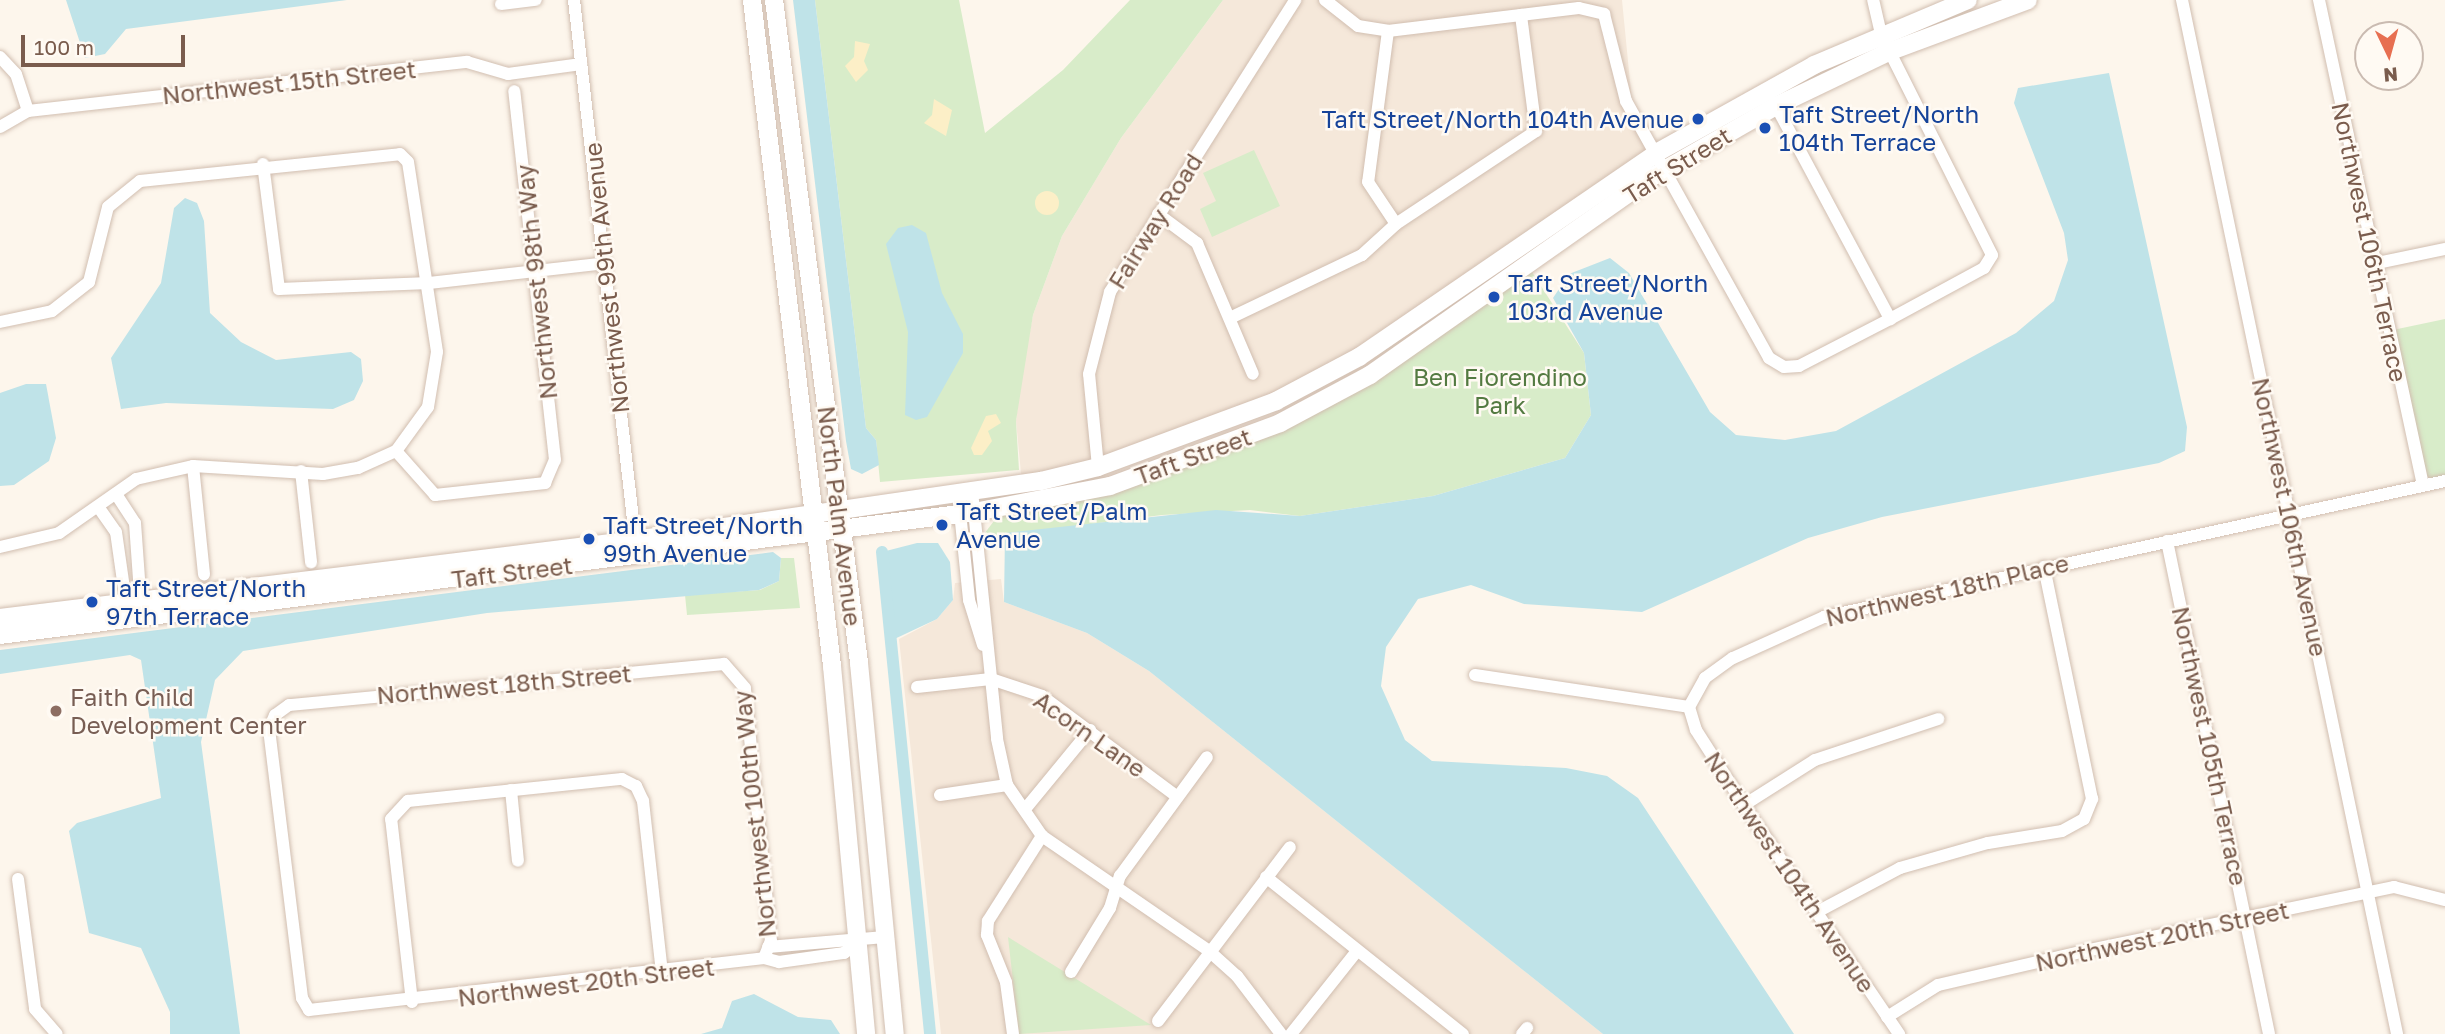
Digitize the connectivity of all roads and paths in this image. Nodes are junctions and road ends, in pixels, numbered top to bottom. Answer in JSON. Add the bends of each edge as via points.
{"nodes":[{"id":1,"x":536,"y":0,"type":"edge"},
{"id":2,"x":574,"y":0,"type":"edge"},
{"id":3,"x":752,"y":0,"type":"edge"},
{"id":4,"x":774,"y":0,"type":"edge"},
{"id":5,"x":1295,"y":0,"type":"edge"},
{"id":6,"x":1325,"y":0,"type":"edge"},
{"id":7,"x":1873,"y":0,"type":"edge"},
{"id":8,"x":2028,"y":0,"type":"edge"},
{"id":9,"x":2182,"y":0,"type":"edge"},
{"id":10,"x":2319,"y":0,"type":"edge"},
{"id":11,"x":1963,"y":2,"type":"edge"},
{"id":12,"x":500,"y":4,"type":"dead end"},
{"id":13,"x":1554,"y":5,"type":"edge"},
{"id":14,"x":1521,"y":15,"type":"junction"},
{"id":15,"x":1965,"y":21,"type":"junction"},
{"id":16,"x":1388,"y":31,"type":"junction"},
{"id":17,"x":1881,"y":34,"type":"junction"},
{"id":18,"x":1891,"y":51,"type":"junction"},
{"id":19,"x":0,"y":57,"type":"edge"},
{"id":20,"x":581,"y":64,"type":"junction"},
{"id":21,"x":514,"y":91,"type":"dead end"},
{"id":22,"x":785,"y":94,"type":"junction"},
{"id":23,"x":763,"y":96,"type":"junction"},
{"id":24,"x":1776,"y":106,"type":"junction"},
{"id":25,"x":28,"y":111,"type":"junction"},
{"id":26,"x":0,"y":127,"type":"edge"},
{"id":27,"x":1663,"y":159,"type":"junction"},
{"id":28,"x":263,"y":164,"type":"junction"},
{"id":29,"x":1158,"y":214,"type":"junction"},
{"id":30,"x":1396,"y":224,"type":"junction"},
{"id":31,"x":2445,"y":249,"type":"edge"},
{"id":32,"x":606,"y":262,"type":"junction"},
{"id":33,"x":2373,"y":264,"type":"junction"},
{"id":34,"x":534,"y":269,"type":"junction"},
{"id":35,"x":429,"y":283,"type":"junction"},
{"id":36,"x":1230,"y":318,"type":"junction"},
{"id":37,"x":1889,"y":319,"type":"junction"},
{"id":38,"x":0,"y":323,"type":"edge"},
{"id":39,"x":1253,"y":374,"type":"dead end"},
{"id":40,"x":396,"y":451,"type":"junction"},
{"id":41,"x":193,"y":466,"type":"junction"},
{"id":42,"x":1098,"y":467,"type":"junction"},
{"id":43,"x":301,"y":471,"type":"junction"},
{"id":44,"x":2445,"y":481,"type":"edge"},
{"id":45,"x":2423,"y":484,"type":"junction"},
{"id":46,"x":965,"y":492,"type":"junction"},
{"id":47,"x":116,"y":494,"type":"junction"},
{"id":48,"x":840,"y":507,"type":"junction"},
{"id":49,"x":99,"y":508,"type":"junction"},
{"id":50,"x":813,"y":511,"type":"junction"},
{"id":51,"x":967,"y":513,"type":"junction"},
{"id":52,"x":2289,"y":513,"type":"junction"},
{"id":53,"x":842,"y":529,"type":"junction"},
{"id":54,"x":816,"y":532,"type":"junction"},
{"id":55,"x":2167,"y":541,"type":"junction"},
{"id":56,"x":0,"y":547,"type":"edge"},
{"id":57,"x":636,"y":548,"type":"junction"},
{"id":58,"x":311,"y":562,"type":"dead end"},
{"id":59,"x":2044,"y":567,"type":"junction"},
{"id":60,"x":204,"y":574,"type":"dead end"},
{"id":61,"x":134,"y":610,"type":"junction"},
{"id":62,"x":0,"y":618,"type":"edge"},
{"id":63,"x":0,"y":635,"type":"edge"},
{"id":64,"x":734,"y":671,"type":"joint"},
{"id":65,"x":1475,"y":675,"type":"dead end"},
{"id":66,"x":991,"y":678,"type":"junction"},
{"id":67,"x":917,"y":687,"type":"dead end"},
{"id":68,"x":1689,"y":707,"type":"junction"},
{"id":69,"x":1938,"y":719,"type":"dead end"},
{"id":70,"x":1090,"y":730,"type":"junction"},
{"id":71,"x":1207,"y":757,"type":"dead end"},
{"id":72,"x":1007,"y":785,"type":"junction"},
{"id":73,"x":511,"y":790,"type":"junction"},
{"id":74,"x":940,"y":795,"type":"dead end"},
{"id":75,"x":1176,"y":796,"type":"junction"},
{"id":76,"x":1744,"y":805,"type":"junction"},
{"id":77,"x":1026,"y":808,"type":"junction"},
{"id":78,"x":1042,"y":836,"type":"junction"},
{"id":79,"x":1290,"y":847,"type":"dead end"},
{"id":80,"x":518,"y":861,"type":"dead end"},
{"id":81,"x":1266,"y":877,"type":"junction"},
{"id":82,"x":18,"y":879,"type":"dead end"},
{"id":83,"x":1117,"y":889,"type":"junction"},
{"id":84,"x":2368,"y":893,"type":"junction"},
{"id":85,"x":2445,"y":900,"type":"edge"},
{"id":86,"x":1816,"y":912,"type":"junction"},
{"id":87,"x":2246,"y":918,"type":"junction"},
{"id":88,"x":885,"y":937,"type":"junction"},
{"id":89,"x":858,"y":942,"type":"junction"},
{"id":90,"x":768,"y":948,"type":"junction"},
{"id":91,"x":1208,"y":950,"type":"junction"},
{"id":92,"x":1357,"y":951,"type":"junction"},
{"id":93,"x":662,"y":972,"type":"junction"},
{"id":94,"x":1071,"y":972,"type":"dead end"},
{"id":95,"x":412,"y":1002,"type":"junction"},
{"id":96,"x":309,"y":1010,"type":"joint"},
{"id":97,"x":1887,"y":1017,"type":"junction"},
{"id":98,"x":1158,"y":1021,"type":"dead end"},
{"id":99,"x":57,"y":1034,"type":"edge"},
{"id":100,"x":866,"y":1034,"type":"edge"},
{"id":101,"x":895,"y":1034,"type":"edge"},
{"id":102,"x":1013,"y":1034,"type":"edge"},
{"id":103,"x":1281,"y":1034,"type":"edge"},
{"id":104,"x":1291,"y":1034,"type":"edge"},
{"id":105,"x":1463,"y":1034,"type":"edge"},
{"id":106,"x":1899,"y":1034,"type":"edge"},
{"id":107,"x":2269,"y":1034,"type":"edge"},
{"id":108,"x":2397,"y":1034,"type":"edge"}],
"edges":[{"from":1,"to":12,"type":"street"},
{"from":2,"to":20,"type":"street","name":"Northwest 99th Avenue"},
{"from":3,"to":23,"type":"street","name":"North Palm Avenue"},
{"from":4,"to":22,"type":"street","name":"North Palm Avenue"},
{"from":5,"to":29,"type":"street","name":"Fairway Road"},
{"from":6,"to":16,"type":"street","via":[[1358,26]]},
{"from":7,"to":17,"type":"street"},
{"from":8,"to":15,"type":"street","name":"Taft Street"},
{"from":9,"to":52,"type":"street","name":"Northwest 106th Avenue"},
{"from":10,"to":33,"type":"street","name":"Northwest 106th Terrace"},
{"from":11,"to":15,"type":"street"},
{"from":11,"to":17,"type":"street","name":"Taft Street"},
{"from":13,"to":14,"type":"street"},
{"from":13,"to":27,"type":"street","via":[[1586,8],[1610,20],[1620,89]]},
{"from":14,"to":16,"type":"street"},
{"from":14,"to":30,"type":"street","via":[[1536,131]]},
{"from":15,"to":18,"type":"street","name":"Taft Street"},
{"from":16,"to":30,"type":"street","via":[[1368,182]]},
{"from":17,"to":18,"type":"street"},
{"from":17,"to":27,"type":"street","name":"Taft Street"},
{"from":18,"to":24,"type":"street","name":"Taft Street"},
{"from":18,"to":37,"type":"street","via":[[1992,256],[1984,268]]},
{"from":19,"to":25,"type":"street","via":[[16,74]]},
{"from":20,"to":25,"type":"street","name":"Northwest 15th Street","via":[[508,74],[467,62]]},
{"from":20,"to":32,"type":"street","name":"Northwest 99th Avenue"},
{"from":21,"to":34,"type":"street","name":"Northwest 98th Way"},
{"from":22,"to":23,"type":"street"},
{"from":22,"to":48,"type":"street","name":"North Palm Avenue"},
{"from":23,"to":50,"type":"street","name":"North Palm Avenue"},
{"from":24,"to":27,"type":"street","name":"Taft Street"},
{"from":24,"to":37,"type":"street"},
{"from":25,"to":26,"type":"street","name":"Northwest 15th Street"},
{"from":27,"to":37,"type":"street","via":[[1769,358],[1784,367],[1799,366]]},
{"from":27,"to":42,"type":"street","name":"Taft Street","via":[[1359,357],[1276,401]]},
{"from":27,"to":51,"type":"street","name":"Taft Street","via":[[1377,370],[1280,423],[1110,485]]},
{"from":28,"to":35,"type":"street","via":[[400,154],[408,162]]},
{"from":28,"to":35,"type":"street","via":[[279,289]]},
{"from":28,"to":38,"type":"street","via":[[122,189],[108,207],[89,282],[52,310]]},
{"from":29,"to":36,"type":"street","via":[[1197,243]]},
{"from":29,"to":42,"type":"street","name":"Fairway Road","via":[[1110,292],[1096,340],[1088,374]]},
{"from":30,"to":36,"type":"street","via":[[1362,255]]},
{"from":31,"to":33,"type":"street"},
{"from":32,"to":34,"type":"street"},
{"from":32,"to":57,"type":"street","name":"Northwest 99th Avenue"},
{"from":33,"to":45,"type":"street","name":"Northwest 106th Terrace"},
{"from":34,"to":35,"type":"street"},
{"from":34,"to":40,"type":"street","name":"Northwest 98th Way","via":[[554,473],[545,483],[435,495]]},
{"from":35,"to":40,"type":"street","via":[[436,381],[418,424]]},
{"from":36,"to":39,"type":"street"},
{"from":40,"to":43,"type":"street","via":[[358,468]]},
{"from":41,"to":43,"type":"street"},
{"from":41,"to":47,"type":"street","via":[[155,472]]},
{"from":41,"to":60,"type":"street"},
{"from":42,"to":46,"type":"street","name":"Taft Street"},
{"from":43,"to":58,"type":"street"},
{"from":44,"to":45,"type":"street","name":"Northwest 18th Place"},
{"from":45,"to":52,"type":"street","name":"Northwest 18th Place"},
{"from":46,"to":48,"type":"street","name":"Taft Street"},
{"from":46,"to":51,"type":"street"},
{"from":47,"to":49,"type":"street"},
{"from":47,"to":61,"type":"street","via":[[135,523]]},
{"from":48,"to":50,"type":"street","name":"Taft Street"},
{"from":48,"to":53,"type":"street","name":"North Palm Avenue"},
{"from":49,"to":56,"type":"street","via":[[59,533]]},
{"from":49,"to":61,"type":"street","via":[[116,532]]},
{"from":50,"to":54,"type":"street","name":"North Palm Avenue"},
{"from":50,"to":57,"type":"street","name":"Taft Street"},
{"from":51,"to":53,"type":"street","name":"Taft Street"},
{"from":51,"to":66,"type":"street","via":[[969,600],[988,650]]},
{"from":52,"to":55,"type":"street","name":"Northwest 18th Place"},
{"from":52,"to":84,"type":"street","name":"Northwest 106th Avenue"},
{"from":53,"to":54,"type":"street","name":"Taft Street"},
{"from":53,"to":88,"type":"street","name":"North Palm Avenue"},
{"from":54,"to":57,"type":"street","name":"Taft Street"},
{"from":54,"to":89,"type":"street","name":"North Palm Avenue"},
{"from":55,"to":59,"type":"street","name":"Northwest 18th Place"},
{"from":55,"to":87,"type":"street","name":"Northwest 105th Terrace"},
{"from":57,"to":61,"type":"street","name":"Taft Street"},
{"from":59,"to":68,"type":"street","name":"Northwest 18th Place","via":[[1824,617],[1733,658],[1704,678]]},
{"from":59,"to":86,"type":"street","via":[[2092,799],[2084,819],[2062,831],[1988,843],[1900,868]]},
{"from":61,"to":62,"type":"street","name":"Taft Street"},
{"from":61,"to":63,"type":"street","name":"Taft Street"},
{"from":64,"to":90,"type":"street","name":"Northwest 100th Way","via":[[745,688]]},
{"from":64,"to":96,"type":"street","name":"Northwest 18th Street","via":[[724,664],[527,678],[289,705],[275,715],[270,729],[302,998]]},
{"from":65,"to":68,"type":"street"},
{"from":66,"to":67,"type":"street","name":"Acorn Lane"},
{"from":66,"to":70,"type":"street","name":"Acorn Lane","via":[[1042,696]]},
{"from":66,"to":72,"type":"street"},
{"from":68,"to":76,"type":"street","name":"Northwest 104th Avenue","via":[[1696,730]]},
{"from":69,"to":76,"type":"street","via":[[1815,760]]},
{"from":70,"to":75,"type":"street","name":"Acorn Lane"},
{"from":70,"to":77,"type":"street"},
{"from":71,"to":75,"type":"street"},
{"from":72,"to":74,"type":"street"},
{"from":72,"to":77,"type":"street"},
{"from":73,"to":80,"type":"street"},
{"from":73,"to":93,"type":"street","via":[[622,779],[643,801]]},
{"from":73,"to":95,"type":"street","via":[[408,801],[391,819]]},
{"from":75,"to":83,"type":"street"},
{"from":76,"to":86,"type":"street","name":"Northwest 104th Avenue"},
{"from":77,"to":78,"type":"street"},
{"from":78,"to":83,"type":"street"},
{"from":78,"to":102,"type":"street","via":[[988,921]]},
{"from":79,"to":81,"type":"street"},
{"from":81,"to":91,"type":"street"},
{"from":81,"to":92,"type":"street"},
{"from":82,"to":99,"type":"street","via":[[35,1009]]},
{"from":83,"to":91,"type":"street"},
{"from":83,"to":94,"type":"street"},
{"from":84,"to":85,"type":"street","name":"Northwest 20th Street","via":[[2394,887]]},
{"from":84,"to":87,"type":"street","name":"Northwest 20th Street"},
{"from":84,"to":108,"type":"street","name":"Northwest 106th Avenue"},
{"from":86,"to":97,"type":"street","name":"Northwest 104th Avenue"},
{"from":87,"to":97,"type":"street","name":"Northwest 20th Street","via":[[1938,985]]},
{"from":87,"to":107,"type":"street","name":"Northwest 105th Terrace"},
{"from":88,"to":89,"type":"street","name":"Northwest 20th Street"},
{"from":88,"to":101,"type":"street","name":"North Palm Avenue"},
{"from":89,"to":90,"type":"street","name":"Northwest 20th Street"},
{"from":89,"to":90,"type":"street","name":"Northwest 20th Street","via":[[844,953]]},
{"from":89,"to":100,"type":"street","name":"North Palm Avenue"},
{"from":90,"to":93,"type":"street","name":"Northwest 20th Street"},
{"from":91,"to":98,"type":"street"},
{"from":91,"to":103,"type":"street","via":[[1237,975]]},
{"from":92,"to":104,"type":"street"},
{"from":92,"to":105,"type":"street"},
{"from":93,"to":95,"type":"street","name":"Northwest 20th Street"},
{"from":95,"to":96,"type":"street","name":"Northwest 20th Street"},
{"from":97,"to":106,"type":"street","name":"Northwest 104th Avenue"}]}
